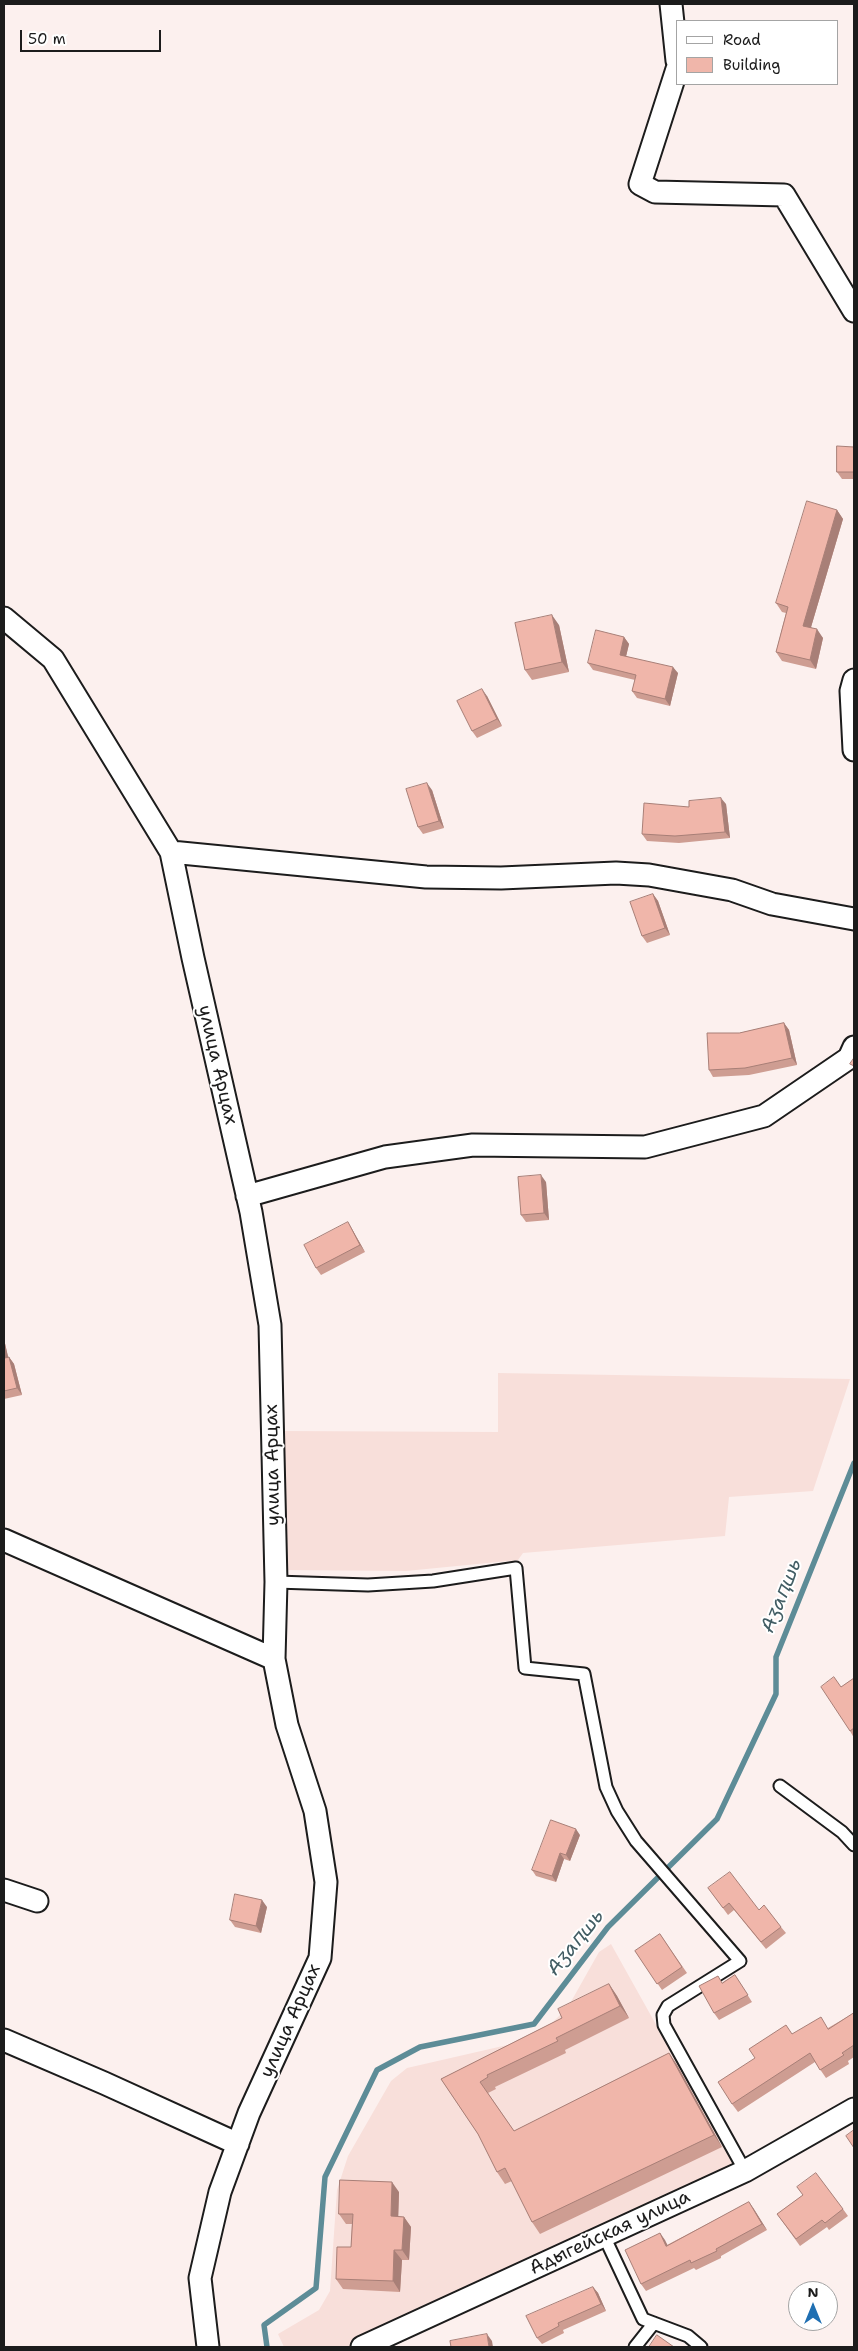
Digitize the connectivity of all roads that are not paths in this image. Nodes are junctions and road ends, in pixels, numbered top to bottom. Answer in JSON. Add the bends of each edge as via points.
{"nodes":[{"id":1,"x":672,"y":4,"type":"edge"},
{"id":2,"x":676,"y":50,"type":"edge"},
{"id":3,"x":676,"y":72,"type":"edge"},
{"id":4,"x":854,"y":311,"type":"edge"},
{"id":5,"x":4,"y":618,"type":"edge"},
{"id":6,"x":854,"y":680,"type":"edge"},
{"id":7,"x":854,"y":750,"type":"edge"},
{"id":8,"x":171,"y":852,"type":"junction"},
{"id":9,"x":854,"y":919,"type":"edge"},
{"id":10,"x":854,"y":1048,"type":"edge"},
{"id":11,"x":247,"y":1196,"type":"junction"},
{"id":12,"x":4,"y":1540,"type":"edge"},
{"id":13,"x":276,"y":1582,"type":"junction"},
{"id":14,"x":274,"y":1659,"type":"junction"},
{"id":15,"x":780,"y":1786,"type":"dead end"},
{"id":16,"x":852,"y":1840,"type":"edge"},
{"id":17,"x":4,"y":1890,"type":"edge"},
{"id":18,"x":37,"y":1901,"type":"dead end"},
{"id":19,"x":4,"y":2040,"type":"edge"},
{"id":20,"x":854,"y":2109,"type":"edge"},
{"id":21,"x":238,"y":2144,"type":"junction"},
{"id":22,"x":746,"y":2171,"type":"junction"},
{"id":23,"x":604,"y":2236,"type":"junction"},
{"id":24,"x":654,"y":2323,"type":"junction"},
{"id":25,"x":208,"y":2347,"type":"edge"},
{"id":26,"x":362,"y":2347,"type":"edge"},
{"id":27,"x":635,"y":2347,"type":"edge"},
{"id":28,"x":701,"y":2347,"type":"edge"}],
"edges":[{"from":1,"to":2,"type":"street"},
{"from":3,"to":4,"type":"street","via":[[640,184],[655,192],[784,195]]},
{"from":5,"to":8,"type":"street","name":"улица Арцах","via":[[53,659]]},
{"from":6,"to":7,"type":"street","via":[[851,691]]},
{"from":8,"to":9,"type":"street","via":[[426,877],[649,875],[732,890],[772,904]]},
{"from":8,"to":11,"type":"street","name":"улица Арцах"},
{"from":10,"to":11,"type":"street","via":[[848,1058],[764,1116],[645,1147],[473,1145],[385,1157]]},
{"from":11,"to":13,"type":"street","name":"улица Арцах","via":[[270,1325]]},
{"from":12,"to":14,"type":"street"},
{"from":13,"to":14,"type":"street","name":"улица Арцах"},
{"from":13,"to":22,"type":"lane","via":[[414,1582],[516,1568],[525,1668],[584,1674],[606,1787],[622,1819],[636,1841],[740,1961],[668,2006],[662,2015],[664,2026]]},
{"from":14,"to":21,"type":"street","name":"улица Арцах","via":[[286,1725],[317,1818],[326,1882],[320,1958]]},
{"from":15,"to":16,"type":"lane"},
{"from":17,"to":18,"type":"street"},
{"from":19,"to":21,"type":"street"},
{"from":20,"to":22,"type":"street","name":"Адыгейская улица"},
{"from":21,"to":25,"type":"street","name":"улица Арцах","via":[[220,2192],[200,2278]]},
{"from":22,"to":23,"type":"street","name":"Адыгейская улица"},
{"from":23,"to":24,"type":"lane","via":[[643,2319]]},
{"from":23,"to":26,"type":"street","name":"Адыгейская улица"},
{"from":24,"to":27,"type":"lane"},
{"from":24,"to":28,"type":"lane","via":[[688,2336]]}]}
